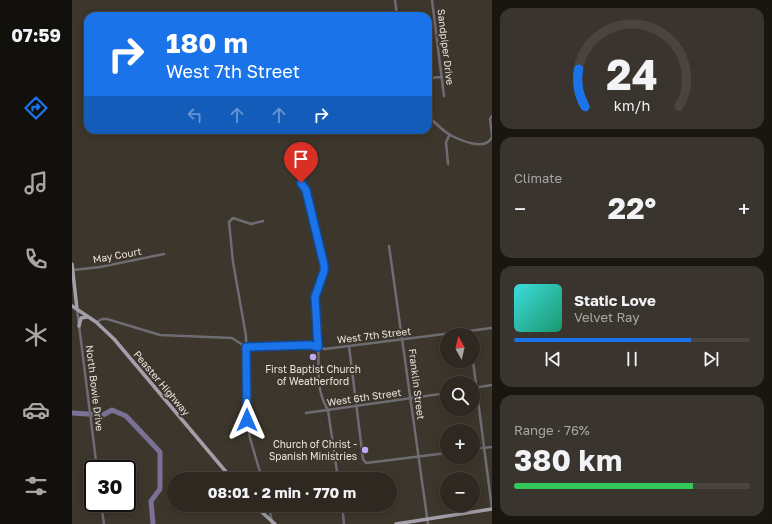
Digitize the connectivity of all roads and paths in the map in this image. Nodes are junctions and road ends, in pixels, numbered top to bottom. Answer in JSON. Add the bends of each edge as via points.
{"nodes":[{"id":1,"x":395,"y":0,"type":"edge"},
{"id":2,"x":432,"y":0,"type":"edge"},
{"id":3,"x":396,"y":12,"type":"edge"},
{"id":4,"x":442,"y":77,"type":"junction"},
{"id":5,"x":432,"y":78,"type":"edge"},
{"id":6,"x":444,"y":96,"type":"dead end"},
{"id":7,"x":492,"y":116,"type":"edge"},
{"id":8,"x":432,"y":119,"type":"edge"},
{"id":9,"x":450,"y":134,"type":"junction"},
{"id":10,"x":492,"y":136,"type":"edge"},
{"id":11,"x":448,"y":164,"type":"dead end"},
{"id":12,"x":301,"y":183,"type":"dead end"},
{"id":13,"x":263,"y":221,"type":"dead end"},
{"id":14,"x":389,"y":246,"type":"dead end"},
{"id":15,"x":164,"y":254,"type":"dead end"},
{"id":16,"x":72,"y":264,"type":"edge"},
{"id":17,"x":73,"y":270,"type":"edge"},
{"id":18,"x":76,"y":297,"type":"junction"},
{"id":19,"x":72,"y":303,"type":"edge"},
{"id":20,"x":72,"y":306,"type":"edge"},
{"id":21,"x":77,"y":309,"type":"junction"},
{"id":22,"x":90,"y":318,"type":"junction"},
{"id":23,"x":96,"y":322,"type":"junction"},
{"id":24,"x":79,"y":326,"type":"junction"},
{"id":25,"x":492,"y":328,"type":"edge"},
{"id":26,"x":480,"y":330,"type":"edge"},
{"id":27,"x":440,"y":335,"type":"edge"},
{"id":28,"x":403,"y":339,"type":"junction"},
{"id":29,"x":349,"y":346,"type":"junction"},
{"id":30,"x":246,"y":347,"type":"junction"},
{"id":31,"x":318,"y":347,"type":"junction"},
{"id":32,"x":492,"y":386,"type":"edge"},
{"id":33,"x":480,"y":387,"type":"edge"},
{"id":34,"x":440,"y":394,"type":"edge"},
{"id":35,"x":411,"y":399,"type":"junction"},
{"id":36,"x":357,"y":406,"type":"junction"},
{"id":37,"x":328,"y":410,"type":"junction"},
{"id":38,"x":306,"y":413,"type":"dead end"},
{"id":39,"x":479,"y":416,"type":"edge"},
{"id":40,"x":492,"y":447,"type":"edge"},
{"id":41,"x":480,"y":448,"type":"edge"},
{"id":42,"x":485,"y":448,"type":"junction"},
{"id":43,"x":440,"y":454,"type":"edge"},
{"id":44,"x":418,"y":457,"type":"junction"},
{"id":45,"x":96,"y":460,"type":"edge"},
{"id":46,"x":226,"y":472,"type":"edge"},
{"id":47,"x":260,"y":472,"type":"edge"},
{"id":48,"x":337,"y":472,"type":"edge"},
{"id":49,"x":492,"y":509,"type":"edge"},
{"id":50,"x":102,"y":512,"type":"edge"},
{"id":51,"x":261,"y":512,"type":"edge"},
{"id":52,"x":271,"y":512,"type":"edge"},
{"id":53,"x":343,"y":512,"type":"edge"},
{"id":54,"x":428,"y":519,"type":"junction"},
{"id":55,"x":273,"y":523,"type":"edge"},
{"id":56,"x":104,"y":524,"type":"edge"},
{"id":57,"x":344,"y":524,"type":"edge"},
{"id":58,"x":396,"y":524,"type":"edge"},
{"id":59,"x":428,"y":524,"type":"edge"}],
"edges":[{"from":1,"to":3,"type":"street"},
{"from":2,"to":4,"type":"street","name":"Sandpiper Drive"},
{"from":4,"to":5,"type":"street"},
{"from":4,"to":6,"type":"street","name":"Sandpiper Drive"},
{"from":7,"to":10,"type":"street"},
{"from":8,"to":9,"type":"street"},
{"from":9,"to":10,"type":"street","via":[[480,145],[488,143]]},
{"from":9,"to":11,"type":"street","via":[[446,142]]},
{"from":12,"to":31,"type":"street","via":[[306,190],[324,265],[315,297]]},
{"from":13,"to":30,"type":"street","via":[[251,224],[233,218],[229,222]]},
{"from":14,"to":28,"type":"street","name":"Franklin Street"},
{"from":15,"to":17,"type":"street","name":"May Court"},
{"from":16,"to":17,"type":"main road"},
{"from":17,"to":18,"type":"main road"},
{"from":18,"to":19,"type":"main road"},
{"from":18,"to":21,"type":"main road"},
{"from":20,"to":21,"type":"main road","name":"Peaster Highway"},
{"from":21,"to":22,"type":"main road","name":"Peaster Highway"},
{"from":21,"to":24,"type":"street","name":"North Bowie Drive"},
{"from":22,"to":23,"type":"main road","name":"Peaster Highway"},
{"from":22,"to":24,"type":"main road","via":[[81,318]]},
{"from":23,"to":30,"type":"street","name":"West 7th Street","via":[[107,319],[160,335],[232,338]]},
{"from":23,"to":46,"type":"main road","name":"Peaster Highway","via":[[114,339]]},
{"from":24,"to":45,"type":"street","name":"North Bowie Drive"},
{"from":25,"to":26,"type":"street","name":"West 7th Street"},
{"from":27,"to":28,"type":"street","name":"West 7th Street"},
{"from":28,"to":29,"type":"street","name":"West 7th Street"},
{"from":28,"to":35,"type":"street","name":"Franklin Street"},
{"from":29,"to":31,"type":"street","name":"West 7th Street","via":[[325,349]]},
{"from":29,"to":36,"type":"street"},
{"from":30,"to":31,"type":"street","name":"West 7th Street"},
{"from":30,"to":47,"type":"street","via":[[247,420]]},
{"from":31,"to":37,"type":"street","via":[[319,391]]},
{"from":32,"to":33,"type":"street"},
{"from":34,"to":35,"type":"street","name":"West 6th Street"},
{"from":35,"to":36,"type":"street","name":"West 6th Street"},
{"from":35,"to":44,"type":"street","name":"Franklin Street"},
{"from":36,"to":37,"type":"street","name":"West 6th Street"},
{"from":36,"to":44,"type":"street","via":[[363,459],[366,463]]},
{"from":37,"to":38,"type":"street","name":"West 6th Street"},
{"from":37,"to":48,"type":"street"},
{"from":39,"to":42,"type":"street"},
{"from":40,"to":42,"type":"street"},
{"from":41,"to":42,"type":"street"},
{"from":42,"to":49,"type":"street"},
{"from":43,"to":44,"type":"street"},
{"from":44,"to":54,"type":"street","name":"Franklin Street"},
{"from":49,"to":54,"type":"main road"},
{"from":50,"to":56,"type":"street"},
{"from":51,"to":55,"type":"main road"},
{"from":52,"to":55,"type":"street"},
{"from":53,"to":57,"type":"street"},
{"from":54,"to":58,"type":"main road"},
{"from":54,"to":59,"type":"street","name":"Franklin Street"}]}
